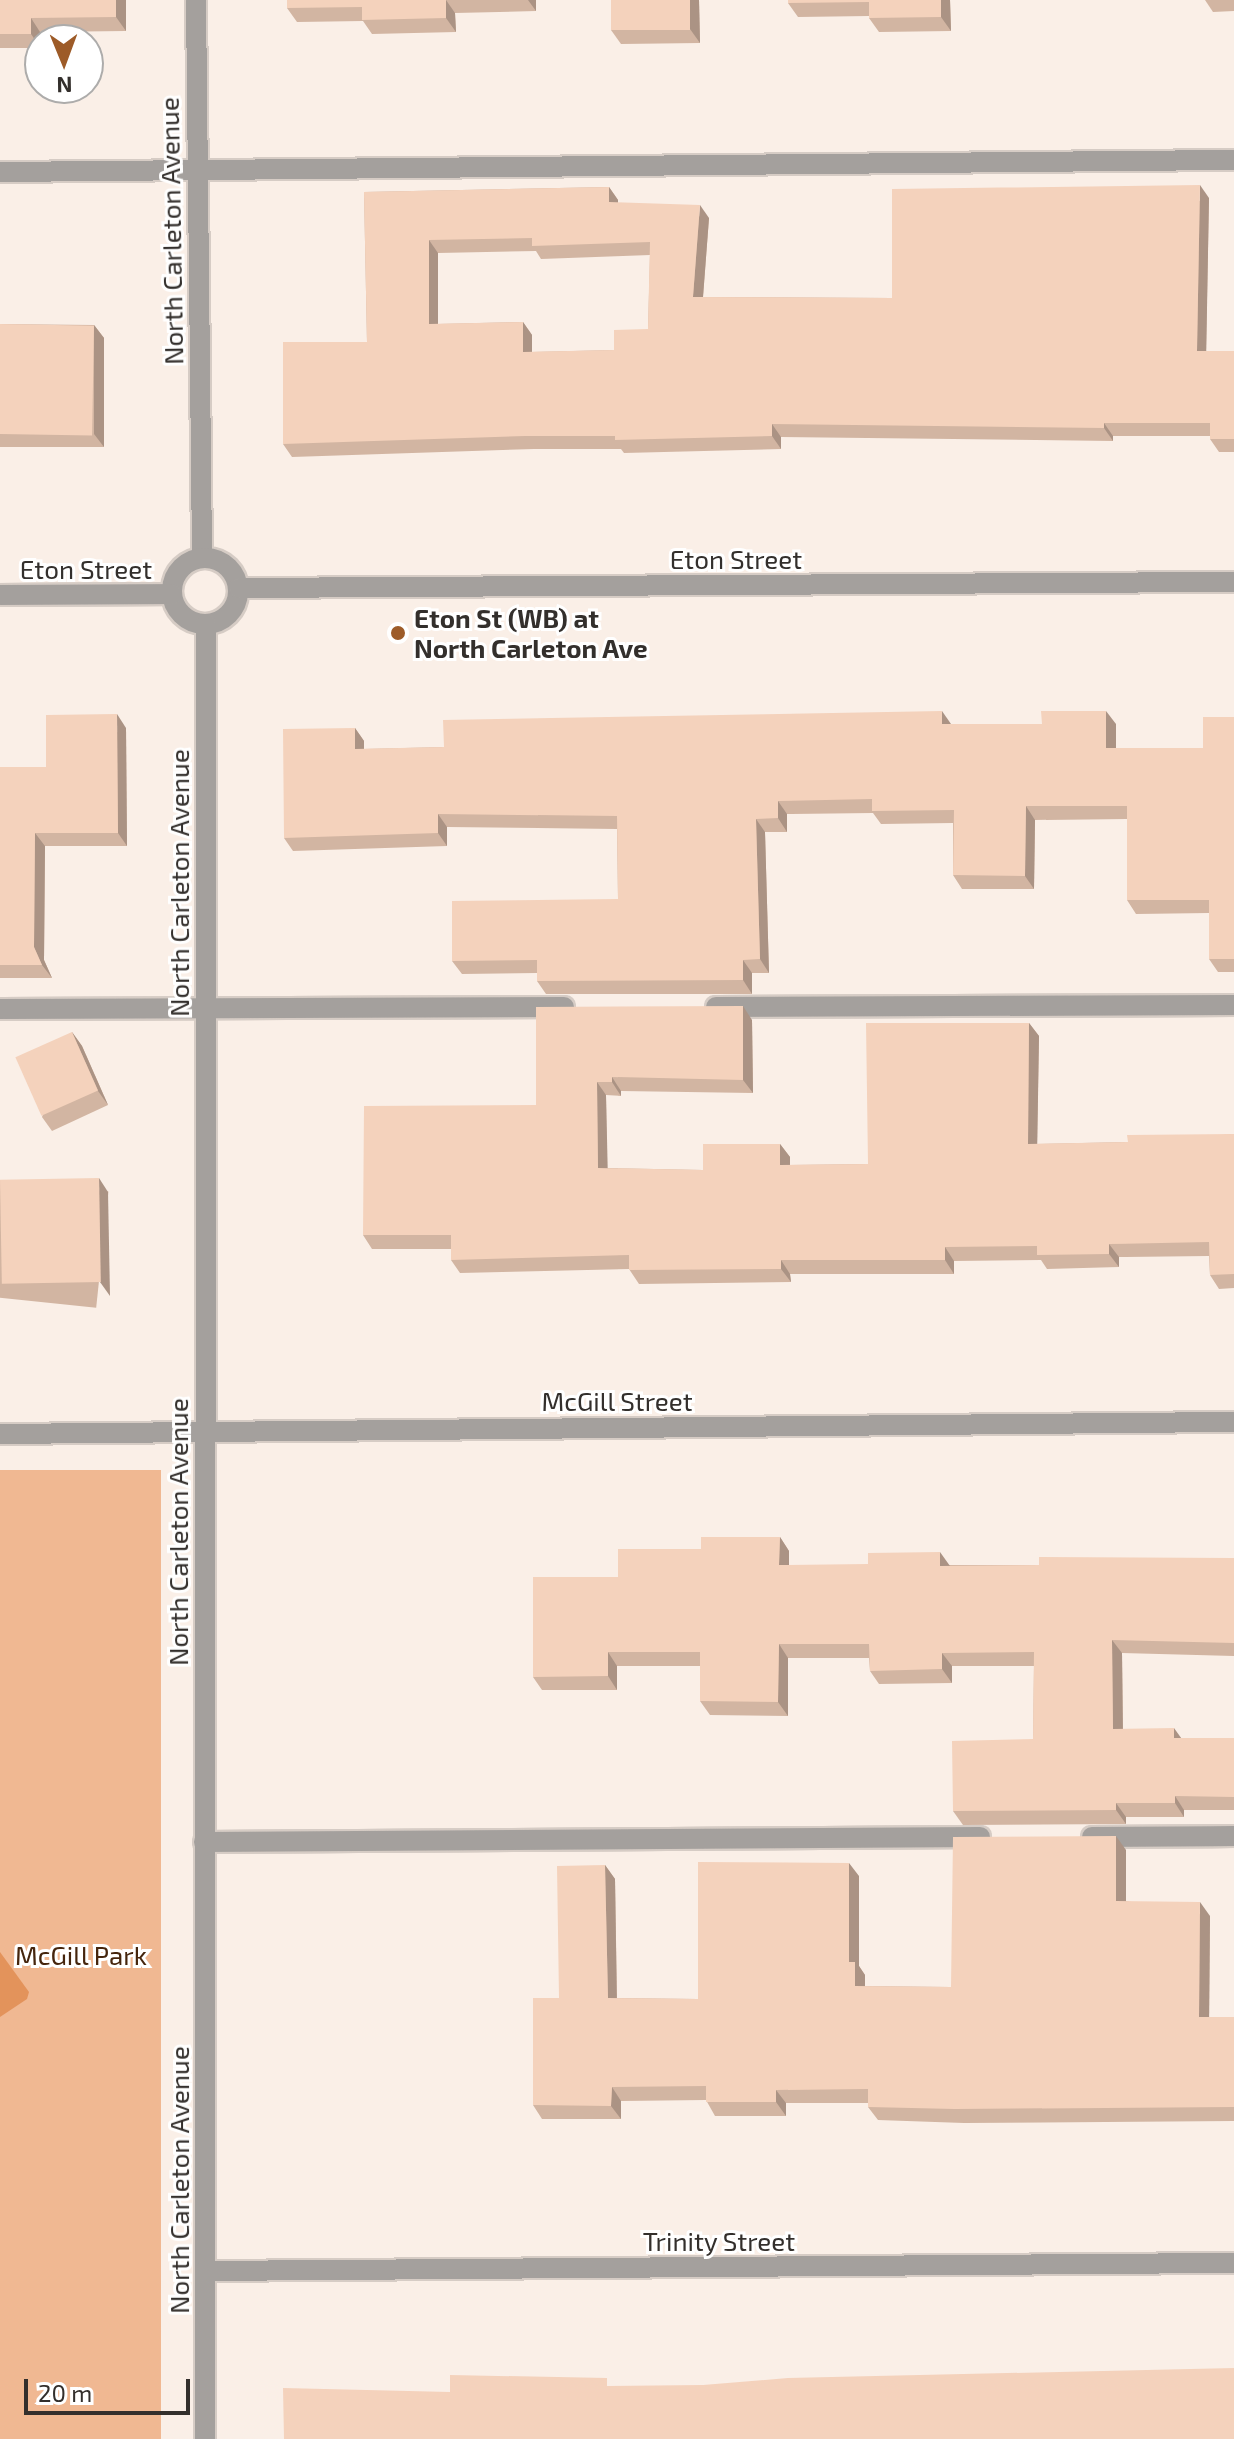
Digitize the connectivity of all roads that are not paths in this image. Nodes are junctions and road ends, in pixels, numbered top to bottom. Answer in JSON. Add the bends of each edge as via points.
{"nodes":[{"id":1,"x":196,"y":0,"type":"edge"},
{"id":2,"x":1234,"y":160,"type":"edge"},
{"id":3,"x":194,"y":171,"type":"junction"},
{"id":4,"x":0,"y":172,"type":"edge"},
{"id":5,"x":202,"y":558,"type":"junction"},
{"id":6,"x":1234,"y":582,"type":"edge"},
{"id":7,"x":239,"y":588,"type":"junction"},
{"id":8,"x":172,"y":594,"type":"junction"},
{"id":9,"x":0,"y":595,"type":"edge"},
{"id":10,"x":206,"y":624,"type":"junction"},
{"id":11,"x":1234,"y":1005,"type":"edge"},
{"id":12,"x":579,"y":1007,"type":"edge"},
{"id":13,"x":691,"y":1007,"type":"edge"},
{"id":14,"x":204,"y":1008,"type":"junction"},
{"id":15,"x":0,"y":1009,"type":"edge"},
{"id":16,"x":1234,"y":1422,"type":"edge"},
{"id":17,"x":204,"y":1432,"type":"junction"},
{"id":18,"x":0,"y":1434,"type":"edge"},
{"id":19,"x":1234,"y":1836,"type":"edge"},
{"id":20,"x":996,"y":1837,"type":"edge"},
{"id":21,"x":1076,"y":1837,"type":"edge"},
{"id":22,"x":204,"y":1842,"type":"junction"},
{"id":23,"x":1234,"y":2263,"type":"edge"},
{"id":24,"x":205,"y":2271,"type":"junction"},
{"id":25,"x":205,"y":2439,"type":"edge"}],
"edges":[{"from":1,"to":3,"type":"street","name":"North Carleton Avenue"},
{"from":2,"to":3,"type":"street"},
{"from":3,"to":4,"type":"street"},
{"from":3,"to":5,"type":"street","name":"North Carleton Avenue"},
{"from":5,"to":7,"type":"street","via":[[229,567]]},
{"from":5,"to":8,"type":"street","via":[[176,575]]},
{"from":6,"to":7,"type":"street","name":"Eton Street"},
{"from":7,"to":10,"type":"street","via":[[227,617]]},
{"from":8,"to":9,"type":"street","name":"Eton Street"},
{"from":8,"to":10,"type":"street","via":[[182,615]]},
{"from":10,"to":14,"type":"street","name":"North Carleton Avenue"},
{"from":11,"to":13,"type":"street"},
{"from":12,"to":14,"type":"street"},
{"from":14,"to":15,"type":"street"},
{"from":14,"to":17,"type":"street","name":"North Carleton Avenue"},
{"from":16,"to":17,"type":"street","name":"McGill Street"},
{"from":17,"to":18,"type":"street","name":"McGill Street"},
{"from":17,"to":22,"type":"street","name":"North Carleton Avenue"},
{"from":19,"to":21,"type":"street"},
{"from":20,"to":22,"type":"street"},
{"from":22,"to":24,"type":"street","name":"North Carleton Avenue"},
{"from":23,"to":24,"type":"street","name":"Trinity Street"},
{"from":24,"to":25,"type":"street","name":"North Carleton Avenue"}]}
